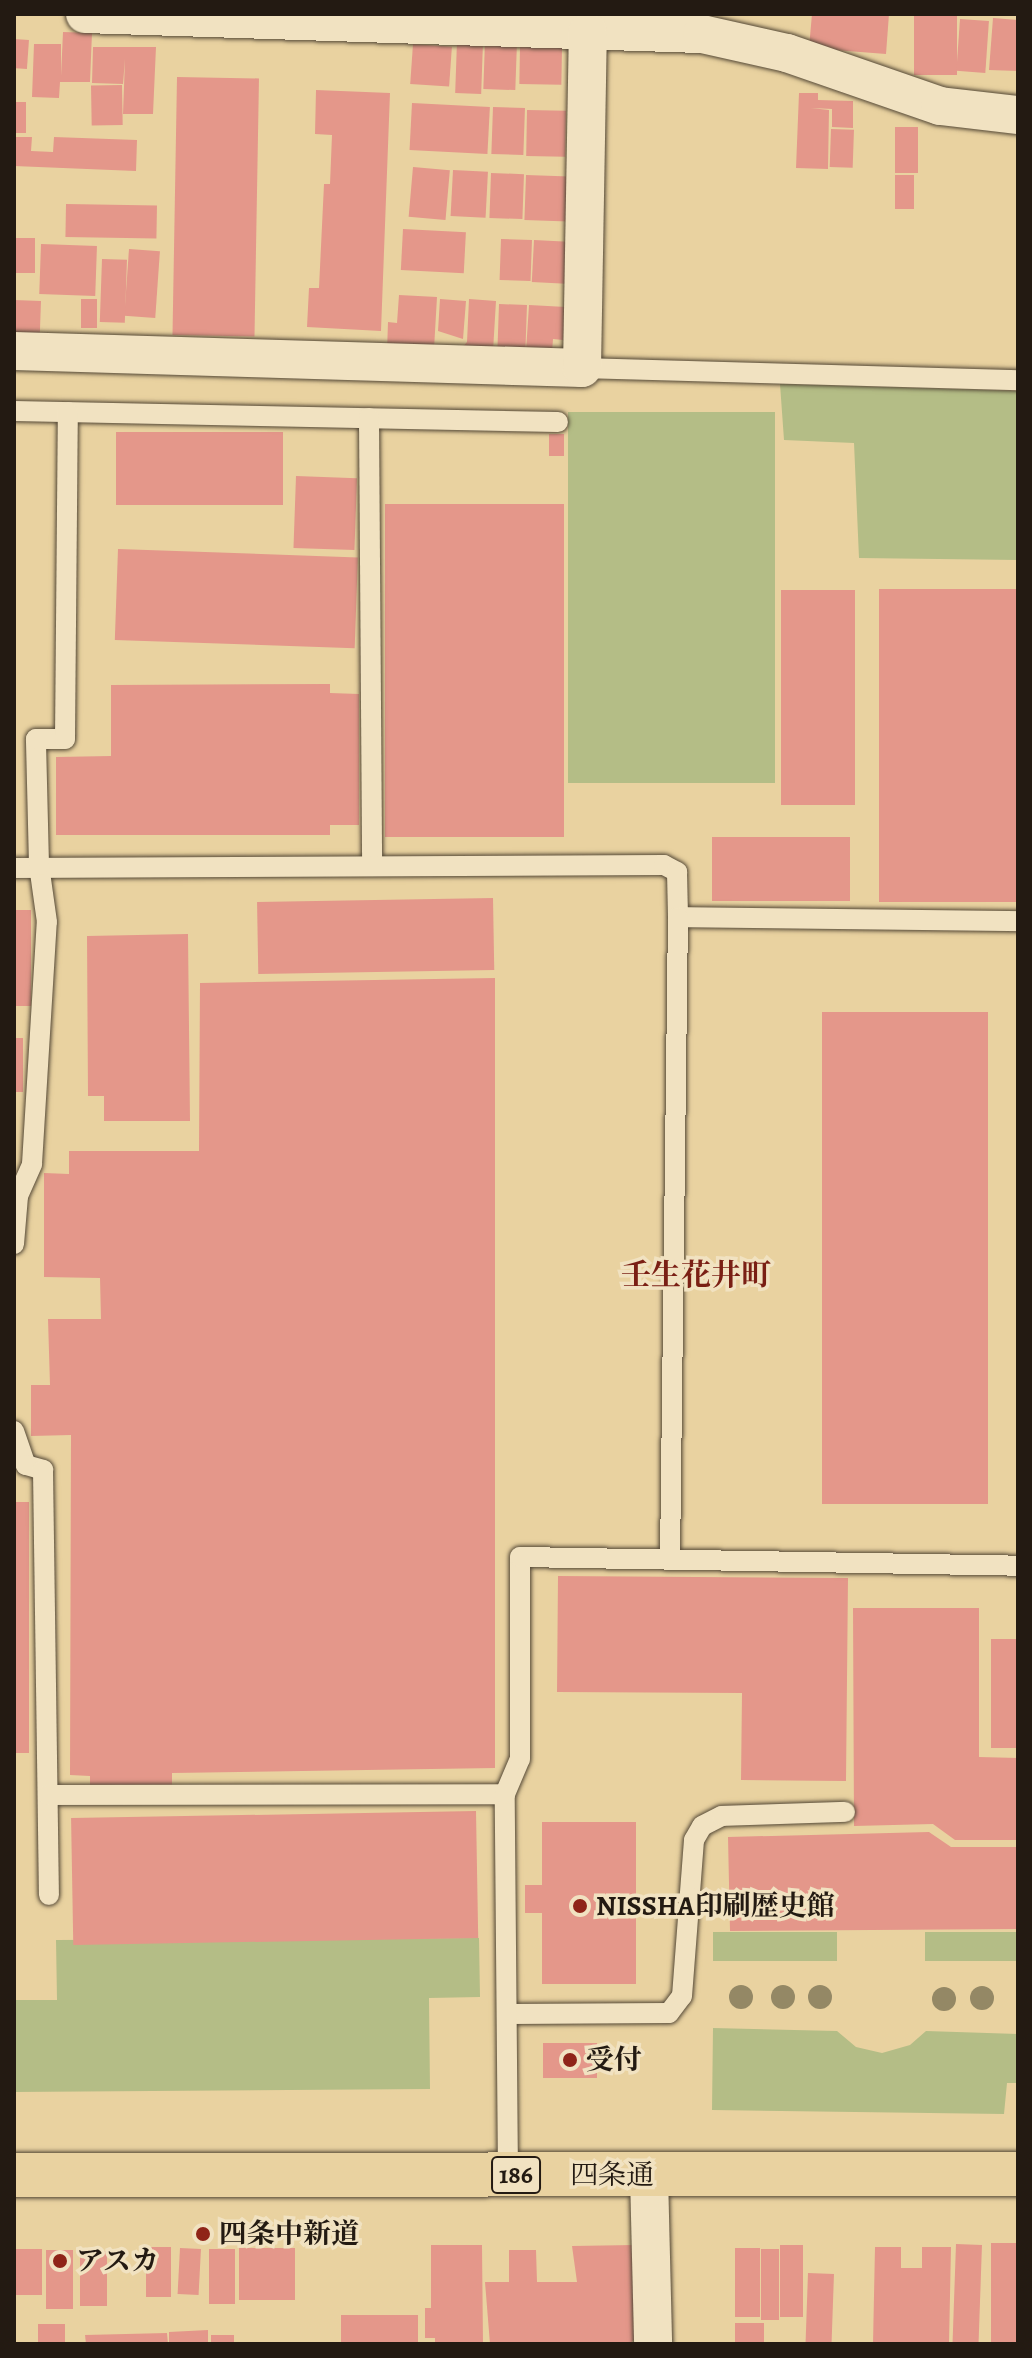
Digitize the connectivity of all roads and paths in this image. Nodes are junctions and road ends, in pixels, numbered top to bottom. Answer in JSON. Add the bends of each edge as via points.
{"nodes":[{"id":1,"x":85,"y":14,"type":"edge"},
{"id":2,"x":340,"y":19,"type":"edge"},
{"id":3,"x":481,"y":22,"type":"edge"},
{"id":4,"x":610,"y":26,"type":"edge"},
{"id":5,"x":1018,"y":115,"type":"edge"},
{"id":6,"x":14,"y":351,"type":"edge"},
{"id":7,"x":582,"y":368,"type":"junction"},
{"id":8,"x":1018,"y":380,"type":"edge"},
{"id":9,"x":14,"y":411,"type":"edge"},
{"id":10,"x":68,"y":412,"type":"junction"},
{"id":11,"x":369,"y":418,"type":"junction"},
{"id":12,"x":558,"y":422,"type":"dead end"},
{"id":13,"x":372,"y":864,"type":"junction"},
{"id":14,"x":39,"y":865,"type":"junction"},
{"id":15,"x":14,"y":868,"type":"edge"},
{"id":16,"x":678,"y":917,"type":"junction"},
{"id":17,"x":1018,"y":921,"type":"edge"},
{"id":18,"x":14,"y":1244,"type":"edge"},
{"id":19,"x":14,"y":1431,"type":"edge"},
{"id":20,"x":670,"y":1560,"type":"junction"},
{"id":21,"x":1018,"y":1566,"type":"edge"},
{"id":22,"x":505,"y":1794,"type":"junction"},
{"id":23,"x":48,"y":1795,"type":"junction"},
{"id":24,"x":845,"y":1812,"type":"dead end"},
{"id":25,"x":49,"y":1895,"type":"dead end"},
{"id":26,"x":510,"y":2014,"type":"junction"},
{"id":27,"x":1018,"y":2174,"type":"edge"},
{"id":28,"x":14,"y":2175,"type":"edge"},
{"id":29,"x":508,"y":2175,"type":"junction"},
{"id":30,"x":649,"y":2175,"type":"junction"},
{"id":31,"x":653,"y":2344,"type":"edge"}],
"edges":[{"from":1,"to":2,"type":"street"},
{"from":2,"to":3,"type":"street"},
{"from":3,"to":4,"type":"street"},
{"from":4,"to":5,"type":"street","via":[[743,41],[940,106]]},
{"from":4,"to":7,"type":"street"},
{"from":6,"to":7,"type":"street"},
{"from":7,"to":8,"type":"lane"},
{"from":9,"to":10,"type":"lane"},
{"from":10,"to":11,"type":"lane"},
{"from":10,"to":14,"type":"lane","via":[[65,739],[36,739]]},
{"from":11,"to":12,"type":"lane"},
{"from":11,"to":13,"type":"lane"},
{"from":13,"to":14,"type":"lane"},
{"from":13,"to":16,"type":"lane","via":[[664,865],[677,872]]},
{"from":14,"to":15,"type":"lane"},
{"from":14,"to":18,"type":"lane","via":[[47,922],[34,1134],[32,1164],[18,1196]]},
{"from":16,"to":17,"type":"lane"},
{"from":16,"to":20,"type":"lane"},
{"from":19,"to":23,"type":"lane","via":[[26,1465],[43,1470]]},
{"from":20,"to":21,"type":"lane"},
{"from":20,"to":22,"type":"lane","via":[[520,1557],[520,1759]]},
{"from":22,"to":23,"type":"lane"},
{"from":22,"to":26,"type":"lane"},
{"from":23,"to":25,"type":"lane"},
{"from":24,"to":26,"type":"lane","via":[[722,1816],[702,1826],[694,1840],[682,1996],[669,2013]]},
{"from":26,"to":29,"type":"lane"},
{"from":27,"to":30,"type":"main road","name":"四条通","number":"186"},
{"from":28,"to":29,"type":"main road","name":"四条通","number":"186"},
{"from":29,"to":30,"type":"main road","name":"四条通","number":"186"},
{"from":30,"to":31,"type":"street"}]}
